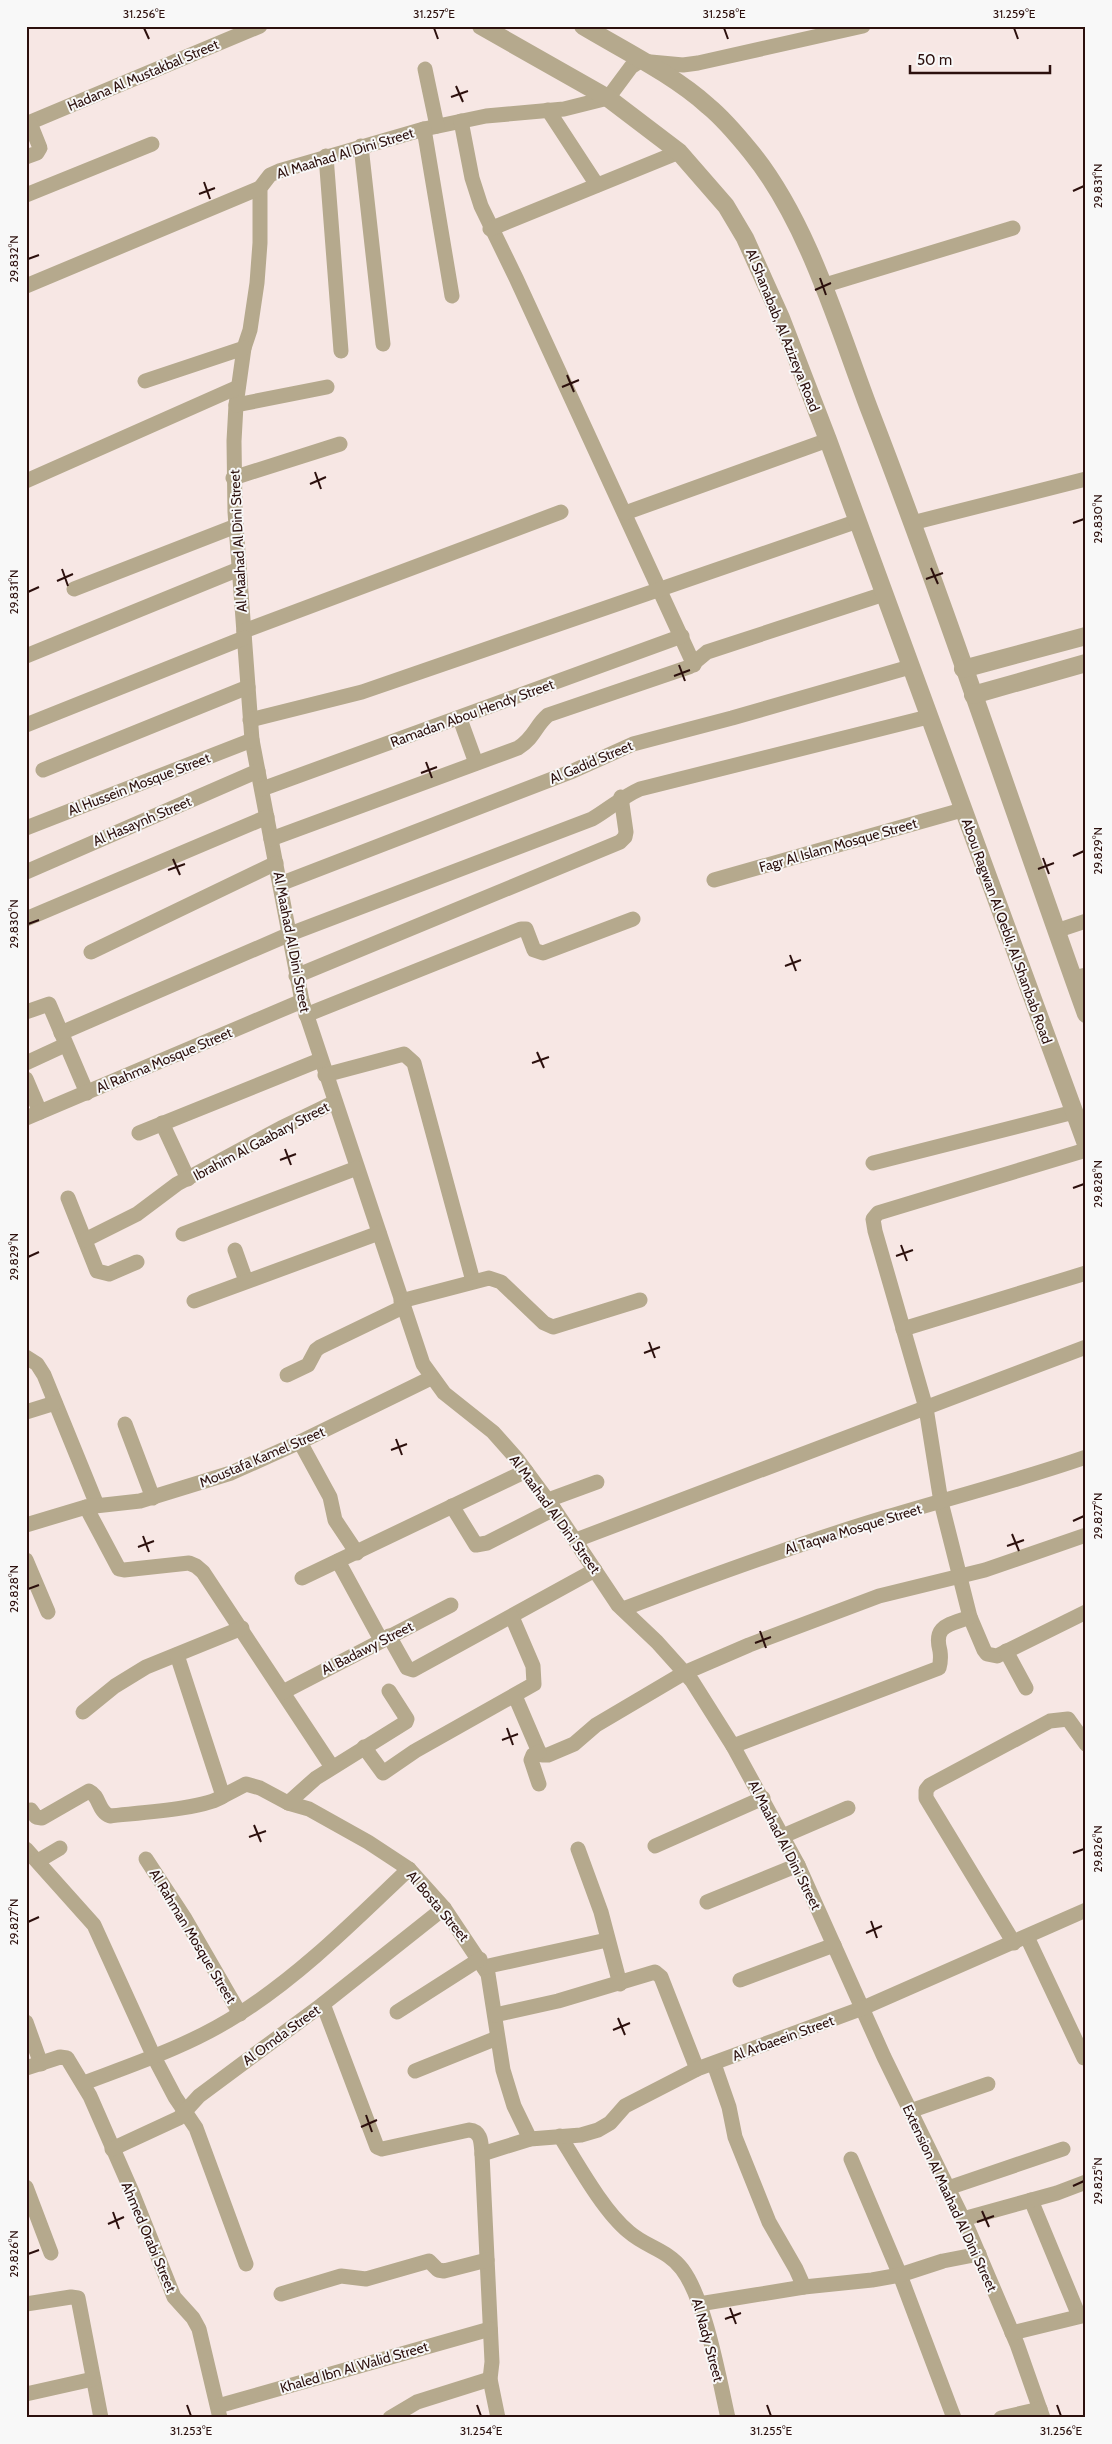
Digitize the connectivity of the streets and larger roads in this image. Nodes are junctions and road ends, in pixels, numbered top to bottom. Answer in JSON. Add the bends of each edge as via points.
{"nodes":[{"id":1,"x":260,"y":26,"type":"edge"},
{"id":2,"x":481,"y":26,"type":"edge"},
{"id":3,"x":583,"y":26,"type":"edge"},
{"id":4,"x":863,"y":26,"type":"edge"},
{"id":5,"x":635,"y":64,"type":"junction"},
{"id":6,"x":426,"y":70,"type":"dead end"},
{"id":7,"x":614,"y":92,"type":"junction"},
{"id":8,"x":548,"y":110,"type":"junction"},
{"id":9,"x":460,"y":122,"type":"junction"},
{"id":10,"x":28,"y":124,"type":"edge"},
{"id":11,"x":430,"y":128,"type":"junction"},
{"id":12,"x":152,"y":144,"type":"dead end"},
{"id":13,"x":361,"y":146,"type":"junction"},
{"id":14,"x":679,"y":152,"type":"junction"},
{"id":15,"x":326,"y":156,"type":"junction"},
{"id":16,"x":26,"y":157,"type":"edge"},
{"id":17,"x":597,"y":185,"type":"junction"},
{"id":18,"x":260,"y":188,"type":"junction"},
{"id":19,"x":26,"y":195,"type":"edge"},
{"id":20,"x":1013,"y":228,"type":"dead end"},
{"id":21,"x":490,"y":229,"type":"junction"},
{"id":22,"x":26,"y":286,"type":"edge"},
{"id":23,"x":822,"y":286,"type":"junction"},
{"id":24,"x":452,"y":296,"type":"dead end"},
{"id":25,"x":383,"y":344,"type":"dead end"},
{"id":26,"x":244,"y":348,"type":"junction"},
{"id":27,"x":341,"y":351,"type":"dead end"},
{"id":28,"x":145,"y":381,"type":"dead end"},
{"id":29,"x":238,"y":387,"type":"junction"},
{"id":30,"x":327,"y":387,"type":"dead end"},
{"id":31,"x":236,"y":404,"type":"junction"},
{"id":32,"x":828,"y":440,"type":"junction"},
{"id":33,"x":340,"y":444,"type":"dead end"},
{"id":34,"x":233,"y":478,"type":"junction"},
{"id":35,"x":1086,"y":479,"type":"edge"},
{"id":36,"x":26,"y":481,"type":"edge"},
{"id":37,"x":561,"y":512,"type":"dead end"},
{"id":38,"x":625,"y":513,"type":"junction"},
{"id":39,"x":858,"y":521,"type":"junction"},
{"id":40,"x":912,"y":522,"type":"junction"},
{"id":41,"x":236,"y":526,"type":"junction"},
{"id":42,"x":239,"y":569,"type":"junction"},
{"id":43,"x":74,"y":588,"type":"dead end"},
{"id":44,"x":660,"y":589,"type":"junction"},
{"id":45,"x":884,"y":594,"type":"junction"},
{"id":46,"x":244,"y":634,"type":"junction"},
{"id":47,"x":682,"y":636,"type":"junction"},
{"id":48,"x":1086,"y":636,"type":"edge"},
{"id":49,"x":26,"y":656,"type":"edge"},
{"id":50,"x":1086,"y":663,"type":"edge"},
{"id":51,"x":694,"y":665,"type":"junction"},
{"id":52,"x":910,"y":667,"type":"junction"},
{"id":53,"x":963,"y":669,"type":"junction"},
{"id":54,"x":248,"y":687,"type":"junction"},
{"id":55,"x":973,"y":695,"type":"junction"},
{"id":56,"x":928,"y":717,"type":"junction"},
{"id":57,"x":460,"y":719,"type":"junction"},
{"id":58,"x":250,"y":720,"type":"junction"},
{"id":59,"x":26,"y":725,"type":"edge"},
{"id":60,"x":252,"y":740,"type":"junction"},
{"id":61,"x":476,"y":763,"type":"junction"},
{"id":62,"x":42,"y":770,"type":"dead end"},
{"id":63,"x":258,"y":771,"type":"junction"},
{"id":64,"x":262,"y":789,"type":"junction"},
{"id":65,"x":621,"y":797,"type":"junction"},
{"id":66,"x":962,"y":810,"type":"junction"},
{"id":67,"x":267,"y":817,"type":"junction"},
{"id":68,"x":26,"y":828,"type":"edge"},
{"id":69,"x":271,"y":839,"type":"junction"},
{"id":70,"x":276,"y":863,"type":"junction"},
{"id":71,"x":26,"y":872,"type":"edge"},
{"id":72,"x":714,"y":880,"type":"dead end"},
{"id":73,"x":280,"y":884,"type":"junction"},
{"id":74,"x":633,"y":918,"type":"dead end"},
{"id":75,"x":26,"y":919,"type":"edge"},
{"id":76,"x":1086,"y":921,"type":"edge"},
{"id":77,"x":1056,"y":930,"type":"junction"},
{"id":78,"x":290,"y":934,"type":"junction"},
{"id":79,"x":91,"y":952,"type":"dead end"},
{"id":80,"x":296,"y":976,"type":"junction"},
{"id":81,"x":1079,"y":976,"type":"edge"},
{"id":82,"x":304,"y":1008,"type":"junction"},
{"id":83,"x":26,"y":1012,"type":"edge"},
{"id":84,"x":1086,"y":1014,"type":"edge"},
{"id":85,"x":63,"y":1039,"type":"junction"},
{"id":86,"x":26,"y":1063,"type":"edge"},
{"id":87,"x":323,"y":1068,"type":"junction"},
{"id":88,"x":26,"y":1079,"type":"edge"},
{"id":89,"x":87,"y":1093,"type":"junction"},
{"id":90,"x":334,"y":1102,"type":"junction"},
{"id":91,"x":1074,"y":1112,"type":"junction"},
{"id":92,"x":33,"y":1115,"type":"edge"},
{"id":93,"x":162,"y":1123,"type":"junction"},
{"id":94,"x":139,"y":1133,"type":"dead end"},
{"id":95,"x":1086,"y":1144,"type":"edge"},
{"id":96,"x":1086,"y":1150,"type":"edge"},
{"id":97,"x":873,"y":1163,"type":"dead end"},
{"id":98,"x":357,"y":1168,"type":"junction"},
{"id":99,"x":188,"y":1179,"type":"junction"},
{"id":100,"x":68,"y":1198,"type":"dead end"},
{"id":101,"x":379,"y":1233,"type":"junction"},
{"id":102,"x":183,"y":1234,"type":"dead end"},
{"id":103,"x":85,"y":1240,"type":"junction"},
{"id":104,"x":235,"y":1250,"type":"dead end"},
{"id":105,"x":137,"y":1262,"type":"dead end"},
{"id":106,"x":1086,"y":1274,"type":"edge"},
{"id":107,"x":246,"y":1281,"type":"junction"},
{"id":108,"x":473,"y":1281,"type":"junction"},
{"id":109,"x":640,"y":1300,"type":"dead end"},
{"id":110,"x":194,"y":1301,"type":"dead end"},
{"id":111,"x":402,"y":1304,"type":"junction"},
{"id":112,"x":903,"y":1330,"type":"junction"},
{"id":113,"x":1086,"y":1347,"type":"edge"},
{"id":114,"x":26,"y":1357,"type":"edge"},
{"id":115,"x":287,"y":1375,"type":"dead end"},
{"id":116,"x":432,"y":1378,"type":"junction"},
{"id":117,"x":54,"y":1403,"type":"junction"},
{"id":118,"x":926,"y":1408,"type":"junction"},
{"id":119,"x":26,"y":1412,"type":"edge"},
{"id":120,"x":125,"y":1424,"type":"dead end"},
{"id":121,"x":300,"y":1442,"type":"junction"},
{"id":122,"x":1086,"y":1457,"type":"edge"},
{"id":123,"x":526,"y":1471,"type":"junction"},
{"id":124,"x":597,"y":1482,"type":"dead end"},
{"id":125,"x":153,"y":1498,"type":"junction"},
{"id":126,"x":941,"y":1502,"type":"junction"},
{"id":127,"x":551,"y":1504,"type":"junction"},
{"id":128,"x":92,"y":1506,"type":"junction"},
{"id":129,"x":452,"y":1506,"type":"junction"},
{"id":130,"x":26,"y":1525,"type":"edge"},
{"id":131,"x":1086,"y":1535,"type":"edge"},
{"id":132,"x":576,"y":1540,"type":"junction"},
{"id":133,"x":357,"y":1553,"type":"junction"},
{"id":134,"x":26,"y":1560,"type":"edge"},
{"id":135,"x":338,"y":1561,"type":"junction"},
{"id":136,"x":595,"y":1570,"type":"junction"},
{"id":137,"x":960,"y":1575,"type":"junction"},
{"id":138,"x":302,"y":1578,"type":"dead end"},
{"id":139,"x":451,"y":1605,"type":"dead end"},
{"id":140,"x":623,"y":1609,"type":"junction"},
{"id":141,"x":48,"y":1612,"type":"dead end"},
{"id":142,"x":1086,"y":1612,"type":"edge"},
{"id":143,"x":512,"y":1617,"type":"junction"},
{"id":144,"x":970,"y":1617,"type":"junction"},
{"id":145,"x":242,"y":1628,"type":"junction"},
{"id":146,"x":385,"y":1638,"type":"junction"},
{"id":147,"x":1006,"y":1651,"type":"junction"},
{"id":148,"x":177,"y":1655,"type":"junction"},
{"id":149,"x":684,"y":1673,"type":"junction"},
{"id":150,"x":1026,"y":1688,"type":"dead end"},
{"id":151,"x":389,"y":1691,"type":"dead end"},
{"id":152,"x":282,"y":1692,"type":"junction"},
{"id":153,"x":515,"y":1696,"type":"junction"},
{"id":154,"x":83,"y":1712,"type":"dead end"},
{"id":155,"x":1086,"y":1744,"type":"edge"},
{"id":156,"x":733,"y":1746,"type":"junction"},
{"id":157,"x":364,"y":1747,"type":"junction"},
{"id":158,"x":539,"y":1752,"type":"junction"},
{"id":159,"x":332,"y":1767,"type":"junction"},
{"id":160,"x":539,"y":1784,"type":"dead end"},
{"id":161,"x":224,"y":1796,"type":"junction"},
{"id":162,"x":763,"y":1798,"type":"junction"},
{"id":163,"x":288,"y":1803,"type":"junction"},
{"id":164,"x":848,"y":1808,"type":"dead end"},
{"id":165,"x":31,"y":1810,"type":"dead end"},
{"id":166,"x":783,"y":1836,"type":"junction"},
{"id":167,"x":655,"y":1846,"type":"dead end"},
{"id":168,"x":60,"y":1848,"type":"dead end"},
{"id":169,"x":578,"y":1849,"type":"dead end"},
{"id":170,"x":26,"y":1850,"type":"edge"},
{"id":171,"x":146,"y":1859,"type":"dead end"},
{"id":172,"x":38,"y":1862,"type":"junction"},
{"id":173,"x":798,"y":1865,"type":"junction"},
{"id":174,"x":409,"y":1869,"type":"junction"},
{"id":175,"x":707,"y":1902,"type":"dead end"},
{"id":176,"x":444,"y":1908,"type":"junction"},
{"id":177,"x":1086,"y":1910,"type":"edge"},
{"id":178,"x":607,"y":1940,"type":"junction"},
{"id":179,"x":1020,"y":1940,"type":"junction"},
{"id":180,"x":834,"y":1945,"type":"junction"},
{"id":181,"x":482,"y":1963,"type":"junction"},
{"id":182,"x":740,"y":1980,"type":"dead end"},
{"id":183,"x":620,"y":1984,"type":"junction"},
{"id":184,"x":323,"y":2004,"type":"junction"},
{"id":185,"x":863,"y":2008,"type":"junction"},
{"id":186,"x":397,"y":2012,"type":"dead end"},
{"id":187,"x":240,"y":2014,"type":"junction"},
{"id":188,"x":495,"y":2015,"type":"junction"},
{"id":189,"x":26,"y":2022,"type":"edge"},
{"id":190,"x":497,"y":2038,"type":"junction"},
{"id":191,"x":154,"y":2057,"type":"junction"},
{"id":192,"x":1084,"y":2058,"type":"dead end"},
{"id":193,"x":714,"y":2064,"type":"junction"},
{"id":194,"x":33,"y":2066,"type":"edge"},
{"id":195,"x":697,"y":2069,"type":"junction"},
{"id":196,"x":415,"y":2071,"type":"dead end"},
{"id":197,"x":84,"y":2083,"type":"junction"},
{"id":198,"x":988,"y":2084,"type":"dead end"},
{"id":199,"x":910,"y":2111,"type":"junction"},
{"id":200,"x":186,"y":2113,"type":"junction"},
{"id":201,"x":560,"y":2136,"type":"junction"},
{"id":202,"x":530,"y":2140,"type":"junction"},
{"id":203,"x":112,"y":2149,"type":"junction"},
{"id":204,"x":1063,"y":2149,"type":"dead end"},
{"id":205,"x":482,"y":2154,"type":"junction"},
{"id":206,"x":851,"y":2159,"type":"dead end"},
{"id":207,"x":1086,"y":2182,"type":"edge"},
{"id":208,"x":26,"y":2187,"type":"edge"},
{"id":209,"x":948,"y":2188,"type":"junction"},
{"id":210,"x":1031,"y":2200,"type":"junction"},
{"id":211,"x":963,"y":2219,"type":"junction"},
{"id":212,"x":51,"y":2253,"type":"dead end"},
{"id":213,"x":979,"y":2254,"type":"junction"},
{"id":214,"x":487,"y":2260,"type":"junction"},
{"id":215,"x":246,"y":2264,"type":"dead end"},
{"id":216,"x":900,"y":2275,"type":"junction"},
{"id":217,"x":804,"y":2287,"type":"junction"},
{"id":218,"x":281,"y":2294,"type":"dead end"},
{"id":219,"x":26,"y":2304,"type":"edge"},
{"id":220,"x":699,"y":2304,"type":"junction"},
{"id":221,"x":1082,"y":2316,"type":"edge"},
{"id":222,"x":490,"y":2329,"type":"junction"},
{"id":223,"x":1012,"y":2333,"type":"junction"},
{"id":224,"x":93,"y":2379,"type":"junction"},
{"id":225,"x":490,"y":2379,"type":"junction"},
{"id":226,"x":26,"y":2394,"type":"edge"},
{"id":227,"x":219,"y":2412,"type":"edge"},
{"id":228,"x":1041,"y":2413,"type":"edge"},
{"id":229,"x":101,"y":2418,"type":"edge"},
{"id":230,"x":390,"y":2418,"type":"edge"},
{"id":231,"x":498,"y":2418,"type":"edge"},
{"id":232,"x":728,"y":2418,"type":"edge"},
{"id":233,"x":954,"y":2418,"type":"edge"},
{"id":234,"x":1001,"y":2418,"type":"edge"}],
"edges":[{"from":1,"to":10,"type":"street","name":"Hadana Al Mustakbal Street"},
{"from":2,"to":7,"type":"street","name":"Al Shanabab, Al Azizeya Road"},
{"from":3,"to":5,"type":"street"},
{"from":4,"to":5,"type":"street","via":[[698,64]]},
{"from":5,"to":7,"type":"street"},
{"from":5,"to":23,"type":"street","via":[[708,105],[752,153],[791,215]]},
{"from":6,"to":11,"type":"street"},
{"from":7,"to":8,"type":"street","name":"Al Maahad Al Dini Street","via":[[564,109]]},
{"from":7,"to":14,"type":"street","name":"Al Shanabab, Al Azizeya Road"},
{"from":8,"to":9,"type":"street","name":"Al Maahad Al Dini Street"},
{"from":8,"to":17,"type":"street"},
{"from":9,"to":11,"type":"street","name":"Al Maahad Al Dini Street"},
{"from":9,"to":21,"type":"street","via":[[472,178]]},
{"from":10,"to":16,"type":"street","via":[[40,148],[37,153]]},
{"from":11,"to":13,"type":"street","name":"Al Maahad Al Dini Street"},
{"from":11,"to":24,"type":"street"},
{"from":12,"to":19,"type":"street"},
{"from":13,"to":15,"type":"street","name":"Al Maahad Al Dini Street"},
{"from":13,"to":25,"type":"street"},
{"from":14,"to":17,"type":"street"},
{"from":14,"to":32,"type":"street","name":"Al Shanabab, Al Azizeya Road","via":[[726,206],[745,238],[781,318]]},
{"from":15,"to":18,"type":"street","name":"Al Maahad Al Dini Street","via":[[270,174]]},
{"from":15,"to":27,"type":"street"},
{"from":17,"to":21,"type":"street"},
{"from":18,"to":22,"type":"street"},
{"from":18,"to":26,"type":"street","name":"Al Maahad Al Dini Street","via":[[257,283]]},
{"from":20,"to":23,"type":"street"},
{"from":21,"to":38,"type":"street"},
{"from":23,"to":40,"type":"street"},
{"from":26,"to":28,"type":"street"},
{"from":26,"to":29,"type":"street","name":"Al Maahad Al Dini Street"},
{"from":29,"to":31,"type":"street","name":"Al Maahad Al Dini Street"},
{"from":29,"to":36,"type":"street"},
{"from":30,"to":31,"type":"street"},
{"from":31,"to":34,"type":"street","name":"Al Maahad Al Dini Street"},
{"from":32,"to":38,"type":"street"},
{"from":32,"to":39,"type":"street","name":"Al Shanabab, Al Azizeya Road"},
{"from":33,"to":34,"type":"street"},
{"from":34,"to":41,"type":"street","name":"Al Maahad Al Dini Street"},
{"from":35,"to":40,"type":"street"},
{"from":37,"to":46,"type":"street"},
{"from":38,"to":44,"type":"street"},
{"from":39,"to":44,"type":"street"},
{"from":39,"to":45,"type":"street","name":"Al Shanabab, Al Azizeya Road"},
{"from":40,"to":53,"type":"street"},
{"from":41,"to":42,"type":"street","name":"Al Maahad Al Dini Street"},
{"from":41,"to":43,"type":"street"},
{"from":42,"to":46,"type":"street","name":"Al Maahad Al Dini Street"},
{"from":42,"to":49,"type":"street"},
{"from":44,"to":47,"type":"street"},
{"from":44,"to":58,"type":"street","via":[[362,692]]},
{"from":45,"to":51,"type":"street","via":[[707,652]]},
{"from":45,"to":52,"type":"street","name":"Al Shanabab, Al Azizeya Road"},
{"from":46,"to":54,"type":"street","name":"Al Maahad Al Dini Street"},
{"from":46,"to":59,"type":"street"},
{"from":47,"to":51,"type":"street"},
{"from":47,"to":57,"type":"street","name":"Ramadan Abou Hendy Street"},
{"from":48,"to":53,"type":"street"},
{"from":50,"to":55,"type":"street"},
{"from":51,"to":61,"type":"street","via":[[548,715],[526,742]]},
{"from":52,"to":56,"type":"street","name":"Al Shanabab, Al Azizeya Road"},
{"from":52,"to":73,"type":"street","name":"Al Gadid Street","via":[[633,744],[573,771]]},
{"from":53,"to":55,"type":"street"},
{"from":54,"to":58,"type":"street","name":"Al Maahad Al Dini Street"},
{"from":54,"to":62,"type":"street"},
{"from":55,"to":77,"type":"street"},
{"from":56,"to":65,"type":"street","via":[[640,788]]},
{"from":56,"to":66,"type":"street","name":"Abou Ragwan Al Qebli, Al Shanbab Road"},
{"from":57,"to":61,"type":"street"},
{"from":57,"to":64,"type":"street","name":"Ramadan Abou Hendy Street"},
{"from":58,"to":60,"type":"street","name":"Al Maahad Al Dini Street"},
{"from":60,"to":63,"type":"street","name":"Al Maahad Al Dini Street"},
{"from":60,"to":68,"type":"street","name":"Al Hussein Mosque Street"},
{"from":61,"to":69,"type":"street"},
{"from":63,"to":64,"type":"street","name":"Al Maahad Al Dini Street"},
{"from":63,"to":71,"type":"street","name":"Al Hasaynh Street"},
{"from":64,"to":67,"type":"street","name":"Al Maahad Al Dini Street"},
{"from":65,"to":78,"type":"street","via":[[592,819]]},
{"from":65,"to":80,"type":"street","via":[[626,832],[620,842]]},
{"from":66,"to":72,"type":"street","name":"Fagr Al Islam Mosque Street"},
{"from":66,"to":91,"type":"street","name":"Abou Ragwan Al Qebli, Al Shanbab Road"},
{"from":67,"to":69,"type":"street","name":"Al Maahad Al Dini Street"},
{"from":67,"to":75,"type":"street"},
{"from":69,"to":70,"type":"street","name":"Al Maahad Al Dini Street"},
{"from":70,"to":73,"type":"street","name":"Al Maahad Al Dini Street"},
{"from":70,"to":79,"type":"street"},
{"from":73,"to":78,"type":"street","name":"Al Maahad Al Dini Street"},
{"from":74,"to":82,"type":"street","name":"Al Rahma Mosque Street","via":[[543,953],[534,950],[529,933],[521,929]]},
{"from":76,"to":77,"type":"street"},
{"from":77,"to":81,"type":"street"},
{"from":78,"to":80,"type":"street","name":"Al Maahad Al Dini Street"},
{"from":78,"to":85,"type":"street"},
{"from":80,"to":82,"type":"street","name":"Al Maahad Al Dini Street"},
{"from":81,"to":84,"type":"street"},
{"from":82,"to":87,"type":"street","name":"Al Maahad Al Dini Street"},
{"from":82,"to":89,"type":"street","name":"Al Rahma Mosque Street"},
{"from":83,"to":85,"type":"street","via":[[50,1004]]},
{"from":85,"to":86,"type":"street"},
{"from":85,"to":89,"type":"street"},
{"from":87,"to":90,"type":"street","name":"Al Maahad Al Dini Street"},
{"from":87,"to":93,"type":"street"},
{"from":87,"to":108,"type":"street","via":[[404,1054],[414,1062]]},
{"from":88,"to":92,"type":"street"},
{"from":89,"to":92,"type":"street","name":"Al Rahma Mosque Street"},
{"from":90,"to":98,"type":"street","name":"Al Maahad Al Dini Street"},
{"from":90,"to":99,"type":"street","name":"Ibrahim Al Gaabary Street"},
{"from":91,"to":95,"type":"street","name":"Abou Ragwan Al Qebli, Al Shanbab Road"},
{"from":91,"to":97,"type":"street"},
{"from":93,"to":94,"type":"street"},
{"from":93,"to":99,"type":"street","name":"Ibrahim Al Gaabary Street"},
{"from":96,"to":112,"type":"street","via":[[878,1213],[874,1219],[875,1231]]},
{"from":98,"to":101,"type":"street","name":"Al Maahad Al Dini Street"},
{"from":98,"to":102,"type":"street"},
{"from":99,"to":103,"type":"street","name":"Ibrahim Al Gaabary Street","via":[[137,1214]]},
{"from":100,"to":103,"type":"street"},
{"from":101,"to":107,"type":"street"},
{"from":101,"to":111,"type":"street","name":"Al Maahad Al Dini Street"},
{"from":103,"to":105,"type":"street","via":[[97,1271],[102,1274]]},
{"from":104,"to":107,"type":"street"},
{"from":106,"to":112,"type":"street"},
{"from":107,"to":110,"type":"street"},
{"from":108,"to":109,"type":"street","via":[[489,1278],[502,1282],[553,1328]]},
{"from":108,"to":111,"type":"street"},
{"from":111,"to":115,"type":"street","via":[[320,1347],[308,1365]]},
{"from":111,"to":116,"type":"street","name":"Al Maahad Al Dini Street","via":[[423,1364]]},
{"from":112,"to":118,"type":"street"},
{"from":113,"to":118,"type":"street"},
{"from":114,"to":117,"type":"street","via":[[40,1368]]},
{"from":116,"to":121,"type":"street","name":"Moustafa Kamel Street"},
{"from":116,"to":123,"type":"street","name":"Al Maahad Al Dini Street","via":[[459,1406],[492,1432]]},
{"from":117,"to":119,"type":"street"},
{"from":117,"to":128,"type":"street"},
{"from":118,"to":126,"type":"street"},
{"from":118,"to":132,"type":"street"},
{"from":120,"to":125,"type":"street"},
{"from":121,"to":125,"type":"street","name":"Moustafa Kamel Street","via":[[231,1473]]},
{"from":121,"to":133,"type":"street","via":[[330,1497],[335,1520]]},
{"from":122,"to":126,"type":"street","name":"Al Taqwa Mosque Street"},
{"from":123,"to":127,"type":"street","name":"Al Maahad Al Dini Street"},
{"from":123,"to":129,"type":"street"},
{"from":124,"to":127,"type":"street"},
{"from":125,"to":128,"type":"street","name":"Moustafa Kamel Street"},
{"from":126,"to":137,"type":"street"},
{"from":126,"to":140,"type":"street","name":"Al Taqwa Mosque Street","via":[[758,1558]]},
{"from":127,"to":129,"type":"street","via":[[487,1543],[476,1545]]},
{"from":127,"to":132,"type":"street","name":"Al Maahad Al Dini Street"},
{"from":128,"to":130,"type":"street","name":"Moustafa Kamel Street"},
{"from":128,"to":145,"type":"street","via":[[119,1568],[179,1563],[196,1566]]},
{"from":129,"to":133,"type":"street"},
{"from":131,"to":137,"type":"street","via":[[985,1570]]},
{"from":132,"to":136,"type":"street","name":"Al Maahad Al Dini Street"},
{"from":133,"to":135,"type":"street"},
{"from":134,"to":141,"type":"street"},
{"from":135,"to":138,"type":"street"},
{"from":135,"to":146,"type":"street"},
{"from":136,"to":140,"type":"street","name":"Al Maahad Al Dini Street"},
{"from":136,"to":143,"type":"street"},
{"from":137,"to":144,"type":"street"},
{"from":137,"to":149,"type":"street","via":[[879,1596]]},
{"from":139,"to":146,"type":"street","name":"Al Badawy Street"},
{"from":140,"to":149,"type":"street","name":"Al Maahad Al Dini Street"},
{"from":142,"to":147,"type":"street"},
{"from":143,"to":146,"type":"street","via":[[413,1670],[407,1668]]},
{"from":143,"to":153,"type":"street","via":[[535,1677],[534,1684]]},
{"from":144,"to":147,"type":"street","via":[[987,1654],[997,1656]]},
{"from":144,"to":156,"type":"street","via":[[938,1634],[936,1639],[942,1659],[939,1668]]},
{"from":145,"to":148,"type":"street"},
{"from":145,"to":152,"type":"street"},
{"from":146,"to":152,"type":"street","name":"Al Badawy Street"},
{"from":147,"to":150,"type":"street"},
{"from":148,"to":154,"type":"street","via":[[130,1677]]},
{"from":148,"to":161,"type":"street"},
{"from":149,"to":156,"type":"street","name":"Al Maahad Al Dini Street"},
{"from":149,"to":158,"type":"street","via":[[596,1725],[574,1744],[548,1755]]},
{"from":151,"to":157,"type":"street","via":[[407,1721]]},
{"from":152,"to":159,"type":"street"},
{"from":153,"to":157,"type":"street","via":[[415,1751],[383,1773]]},
{"from":153,"to":158,"type":"street"},
{"from":155,"to":179,"type":"street","via":[[1068,1719],[1050,1721],[926,1790],[926,1798]]},
{"from":156,"to":162,"type":"street","name":"Al Maahad Al Dini Street"},
{"from":157,"to":159,"type":"street"},
{"from":158,"to":160,"type":"street","via":[[531,1760]]},
{"from":159,"to":163,"type":"street"},
{"from":161,"to":163,"type":"street","name":"Al Bosta Street","via":[[246,1784]]},
{"from":161,"to":165,"type":"street","via":[[190,1807],[110,1816],[104,1814],[94,1793],[89,1791],[42,1818],[36,1817]]},
{"from":162,"to":166,"type":"street","name":"Al Maahad Al Dini Street"},
{"from":162,"to":167,"type":"street"},
{"from":163,"to":174,"type":"street","name":"Al Bosta Street","via":[[309,1810],[368,1842]]},
{"from":164,"to":166,"type":"street"},
{"from":166,"to":173,"type":"street","name":"Al Maahad Al Dini Street"},
{"from":168,"to":172,"type":"street"},
{"from":169,"to":178,"type":"street","via":[[601,1912]]},
{"from":170,"to":172,"type":"street"},
{"from":171,"to":187,"type":"street","name":"Al Rahman Mosque Street"},
{"from":172,"to":191,"type":"street","via":[[94,1925]]},
{"from":173,"to":175,"type":"street"},
{"from":173,"to":180,"type":"street","name":"Al Maahad Al Dini Street"},
{"from":174,"to":176,"type":"street","name":"Al Bosta Street"},
{"from":174,"to":187,"type":"street","via":[[330,1945]]},
{"from":176,"to":181,"type":"street","name":"Al Bosta Street"},
{"from":176,"to":184,"type":"street","name":"Al Omda Street"},
{"from":177,"to":179,"type":"street","name":"Al Arbaeein Street"},
{"from":178,"to":181,"type":"street"},
{"from":178,"to":183,"type":"street"},
{"from":179,"to":185,"type":"street","name":"Al Arbaeein Street"},
{"from":179,"to":192,"type":"street"},
{"from":180,"to":182,"type":"street"},
{"from":180,"to":185,"type":"street","name":"Al Maahad Al Dini Street"},
{"from":181,"to":186,"type":"street"},
{"from":181,"to":188,"type":"street","name":"Al Bosta Street","via":[[491,1984]]},
{"from":183,"to":188,"type":"street"},
{"from":183,"to":195,"type":"street","via":[[652,1972],[659,1974]]},
{"from":184,"to":200,"type":"street","name":"Al Omda Street","via":[[199,2096]]},
{"from":184,"to":205,"type":"street","via":[[377,2147],[382,2149],[474,2130],[479,2136]]},
{"from":185,"to":193,"type":"street","name":"Al Arbaeein Street"},
{"from":185,"to":199,"type":"street","name":"Extension Al Maahad Al Dini Street"},
{"from":187,"to":191,"type":"street"},
{"from":188,"to":190,"type":"street","name":"Al Bosta Street"},
{"from":189,"to":194,"type":"street"},
{"from":190,"to":196,"type":"street"},
{"from":190,"to":202,"type":"street","name":"Al Bosta Street","via":[[514,2106]]},
{"from":191,"to":197,"type":"street"},
{"from":191,"to":200,"type":"street"},
{"from":193,"to":195,"type":"street","name":"Al Arbaeein Street"},
{"from":193,"to":217,"type":"street","via":[[735,2137],[769,2222]]},
{"from":194,"to":197,"type":"street","name":"Ahmed Orabi Street","via":[[60,2057],[67,2058]]},
{"from":195,"to":201,"type":"street","name":"Al Arbaeein Street","via":[[626,2106],[598,2130]]},
{"from":197,"to":203,"type":"street","name":"Ahmed Orabi Street"},
{"from":198,"to":199,"type":"street"},
{"from":199,"to":209,"type":"street","name":"Extension Al Maahad Al Dini Street"},
{"from":200,"to":203,"type":"street","name":"Al Omda Street"},
{"from":200,"to":215,"type":"street","via":[[196,2128]]},
{"from":201,"to":202,"type":"street","name":"Al Arbaeein Street"},
{"from":201,"to":220,"type":"street","name":"Al Nady Street","via":[[617,2220],[630,2233],[675,2259]]},
{"from":202,"to":205,"type":"street","name":"Al Arbaeein Street"},
{"from":203,"to":227,"type":"street","name":"Ahmed Orabi Street","via":[[174,2297],[200,2329]]},
{"from":204,"to":209,"type":"street"},
{"from":205,"to":214,"type":"street"},
{"from":206,"to":216,"type":"street"},
{"from":207,"to":210,"type":"street"},
{"from":208,"to":212,"type":"street"},
{"from":209,"to":211,"type":"street","name":"Extension Al Maahad Al Dini Street"},
{"from":210,"to":211,"type":"street"},
{"from":210,"to":221,"type":"street"},
{"from":211,"to":213,"type":"street","name":"Extension Al Maahad Al Dini Street"},
{"from":213,"to":216,"type":"street"},
{"from":213,"to":223,"type":"street","name":"Extension Al Maahad Al Dini Street"},
{"from":214,"to":218,"type":"street","via":[[444,2271],[429,2261],[366,2279],[341,2276]]},
{"from":214,"to":222,"type":"street"},
{"from":216,"to":217,"type":"street"},
{"from":216,"to":233,"type":"street"},
{"from":217,"to":220,"type":"street"},
{"from":219,"to":224,"type":"street","via":[[78,2298]]},
{"from":220,"to":232,"type":"street","name":"Al Nady Street"},
{"from":221,"to":223,"type":"street"},
{"from":222,"to":225,"type":"street"},
{"from":222,"to":227,"type":"street","name":"Khaled Ibn Al Walid Street"},
{"from":223,"to":228,"type":"street","name":"Extension Al Maahad Al Dini Street"},
{"from":224,"to":226,"type":"street"},
{"from":224,"to":229,"type":"street"},
{"from":225,"to":230,"type":"street","via":[[417,2402]]},
{"from":225,"to":231,"type":"street"},
{"from":228,"to":234,"type":"street"}]}
